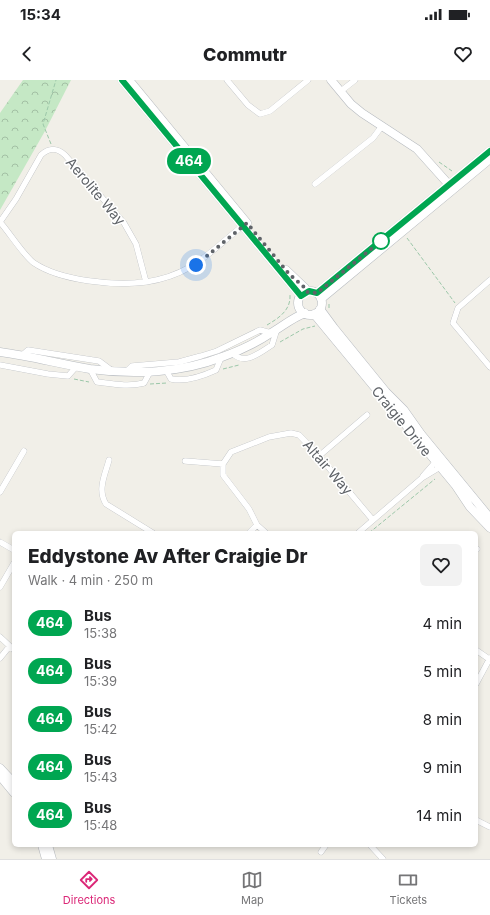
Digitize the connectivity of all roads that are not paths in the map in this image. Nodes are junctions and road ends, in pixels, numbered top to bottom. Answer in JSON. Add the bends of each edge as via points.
{"nodes":[{"id":1,"x":122,"y":80,"type":"edge"},
{"id":2,"x":130,"y":80,"type":"edge"},
{"id":3,"x":227,"y":80,"type":"edge"},
{"id":4,"x":308,"y":80,"type":"edge"},
{"id":5,"x":331,"y":80,"type":"edge"},
{"id":6,"x":355,"y":80,"type":"edge"},
{"id":7,"x":341,"y":91,"type":"junction"},
{"id":8,"x":382,"y":126,"type":"junction"},
{"id":9,"x":490,"y":151,"type":"edge"},
{"id":10,"x":490,"y":159,"type":"edge"},
{"id":11,"x":315,"y":184,"type":"dead end"},
{"id":12,"x":451,"y":187,"type":"junction"},
{"id":13,"x":0,"y":222,"type":"edge"},
{"id":14,"x":245,"y":225,"type":"junction"},
{"id":15,"x":490,"y":280,"type":"edge"},
{"id":16,"x":146,"y":282,"type":"junction"},
{"id":17,"x":319,"y":296,"type":"junction"},
{"id":18,"x":302,"y":297,"type":"junction"},
{"id":19,"x":320,"y":309,"type":"junction"},
{"id":20,"x":309,"y":314,"type":"junction"},
{"id":21,"x":294,"y":318,"type":"junction"},
{"id":22,"x":274,"y":331,"type":"junction"},
{"id":23,"x":1,"y":351,"type":"edge"},
{"id":24,"x":232,"y":353,"type":"junction"},
{"id":25,"x":20,"y":356,"type":"junction"},
{"id":26,"x":221,"y":358,"type":"junction"},
{"id":27,"x":0,"y":365,"type":"edge"},
{"id":28,"x":77,"y":366,"type":"junction"},
{"id":29,"x":490,"y":367,"type":"edge"},
{"id":30,"x":90,"y":369,"type":"junction"},
{"id":31,"x":111,"y":370,"type":"junction"},
{"id":32,"x":166,"y":370,"type":"junction"},
{"id":33,"x":126,"y":372,"type":"junction"},
{"id":34,"x":150,"y":372,"type":"junction"},
{"id":35,"x":367,"y":415,"type":"dead end"},
{"id":36,"x":24,"y":451,"type":"dead end"},
{"id":37,"x":319,"y":456,"type":"junction"},
{"id":38,"x":109,"y":460,"type":"dead end"},
{"id":39,"x":185,"y":461,"type":"dead end"},
{"id":40,"x":440,"y":462,"type":"junction"},
{"id":41,"x":223,"y":464,"type":"junction"},
{"id":42,"x":0,"y":492,"type":"edge"},
{"id":43,"x":490,"y":518,"type":"edge"},
{"id":44,"x":372,"y":519,"type":"junction"},
{"id":45,"x":257,"y":525,"type":"junction"},
{"id":46,"x":490,"y":528,"type":"edge"},
{"id":47,"x":150,"y":531,"type":"edge"},
{"id":48,"x":251,"y":531,"type":"edge"},
{"id":49,"x":264,"y":531,"type":"edge"},
{"id":50,"x":360,"y":531,"type":"edge"},
{"id":51,"x":0,"y":542,"type":"edge"},
{"id":52,"x":12,"y":549,"type":"edge"},
{"id":53,"x":12,"y":566,"type":"edge"},
{"id":54,"x":0,"y":587,"type":"edge"},
{"id":55,"x":0,"y":636,"type":"edge"},
{"id":56,"x":12,"y":649,"type":"edge"},
{"id":57,"x":478,"y":651,"type":"edge"},
{"id":58,"x":0,"y":658,"type":"edge"},
{"id":59,"x":490,"y":658,"type":"edge"},
{"id":60,"x":478,"y":680,"type":"edge"},
{"id":61,"x":0,"y":768,"type":"edge"},
{"id":62,"x":0,"y":776,"type":"edge"},
{"id":63,"x":12,"y":782,"type":"edge"},
{"id":64,"x":12,"y":791,"type":"edge"},
{"id":65,"x":478,"y":821,"type":"edge"},
{"id":66,"x":490,"y":827,"type":"edge"},
{"id":67,"x":43,"y":847,"type":"edge"},
{"id":68,"x":49,"y":847,"type":"edge"},
{"id":69,"x":325,"y":847,"type":"edge"},
{"id":70,"x":372,"y":847,"type":"edge"},
{"id":71,"x":321,"y":852,"type":"dead end"},
{"id":72,"x":46,"y":859,"type":"edge"},
{"id":73,"x":52,"y":859,"type":"edge"},
{"id":74,"x":383,"y":859,"type":"edge"}],
"edges":[{"from":1,"to":14,"type":"main road"},
{"from":2,"to":14,"type":"main road"},
{"from":3,"to":4,"type":"street","via":[[248,105],[260,114],[270,111]]},
{"from":5,"to":7,"type":"main road"},
{"from":6,"to":7,"type":"street"},
{"from":7,"to":8,"type":"main road","via":[[351,104]]},
{"from":8,"to":11,"type":"street","via":[[373,138]]},
{"from":8,"to":12,"type":"main road","via":[[417,148]]},
{"from":9,"to":12,"type":"main road"},
{"from":10,"to":12,"type":"main road"},
{"from":12,"to":17,"type":"main road"},
{"from":13,"to":16,"type":"street","name":"Aerolite Way","via":[[33,262],[55,273],[101,283],[125,285]]},
{"from":13,"to":16,"type":"street","name":"Aerolite Way","via":[[41,154],[52,148],[60,150],[124,223],[136,244]]},
{"from":14,"to":16,"type":"street","name":"Aerolite Way","via":[[196,265],[165,279]]},
{"from":14,"to":18,"type":"main road"},
{"from":15,"to":29,"type":"street","via":[[458,308],[453,323]]},
{"from":17,"to":18,"type":"main road"},
{"from":17,"to":19,"type":"main road"},
{"from":18,"to":20,"type":"main road","name":"Craigie Drive","via":[[300,308]]},
{"from":18,"to":21,"type":"main road"},
{"from":19,"to":20,"type":"main road"},
{"from":19,"to":40,"type":"main road","name":"Craigie Drive","via":[[386,392],[404,410]]},
{"from":20,"to":21,"type":"main road"},
{"from":20,"to":40,"type":"main road","name":"Craigie Drive"},
{"from":21,"to":22,"type":"main road"},
{"from":22,"to":24,"type":"main road"},
{"from":22,"to":24,"type":"street","via":[[272,346],[246,360],[237,358]]},
{"from":22,"to":33,"type":"street","via":[[260,330],[232,344],[180,362],[132,366]]},
{"from":23,"to":25,"type":"main road"},
{"from":24,"to":26,"type":"main road"},
{"from":25,"to":28,"type":"main road"},
{"from":25,"to":31,"type":"street","via":[[28,350],[99,361]]},
{"from":26,"to":32,"type":"main road"},
{"from":26,"to":32,"type":"street","via":[[216,370],[205,375],[177,380],[171,379]]},
{"from":27,"to":28,"type":"street","via":[[68,376]]},
{"from":28,"to":30,"type":"main road"},
{"from":30,"to":31,"type":"main road"},
{"from":30,"to":34,"type":"street","via":[[97,382],[136,385],[144,383]]},
{"from":31,"to":33,"type":"main road"},
{"from":32,"to":34,"type":"main road"},
{"from":33,"to":34,"type":"main road"},
{"from":35,"to":37,"type":"street"},
{"from":36,"to":42,"type":"street"},
{"from":37,"to":41,"type":"street","name":"Altair Way","via":[[299,434],[291,433],[231,452]]},
{"from":37,"to":44,"type":"street","name":"Altair Way"},
{"from":38,"to":47,"type":"street","via":[[100,491],[102,498],[106,504]]},
{"from":39,"to":41,"type":"street"},
{"from":40,"to":43,"type":"main road","name":"Craigie Drive"},
{"from":40,"to":44,"type":"street"},
{"from":40,"to":46,"type":"main road","name":"Craigie Drive","via":[[470,507]]},
{"from":41,"to":45,"type":"street","via":[[223,475],[249,509]]},
{"from":44,"to":50,"type":"street"},
{"from":45,"to":48,"type":"street"},
{"from":45,"to":49,"type":"street"},
{"from":51,"to":52,"type":"street"},
{"from":53,"to":54,"type":"street"},
{"from":55,"to":56,"type":"street"},
{"from":56,"to":58,"type":"street"},
{"from":57,"to":59,"type":"street"},
{"from":59,"to":60,"type":"street"},
{"from":61,"to":63,"type":"main road"},
{"from":62,"to":64,"type":"main road"},
{"from":65,"to":66,"type":"street"},
{"from":67,"to":72,"type":"main road"},
{"from":68,"to":73,"type":"main road"},
{"from":69,"to":71,"type":"street"},
{"from":70,"to":74,"type":"street"}]}
